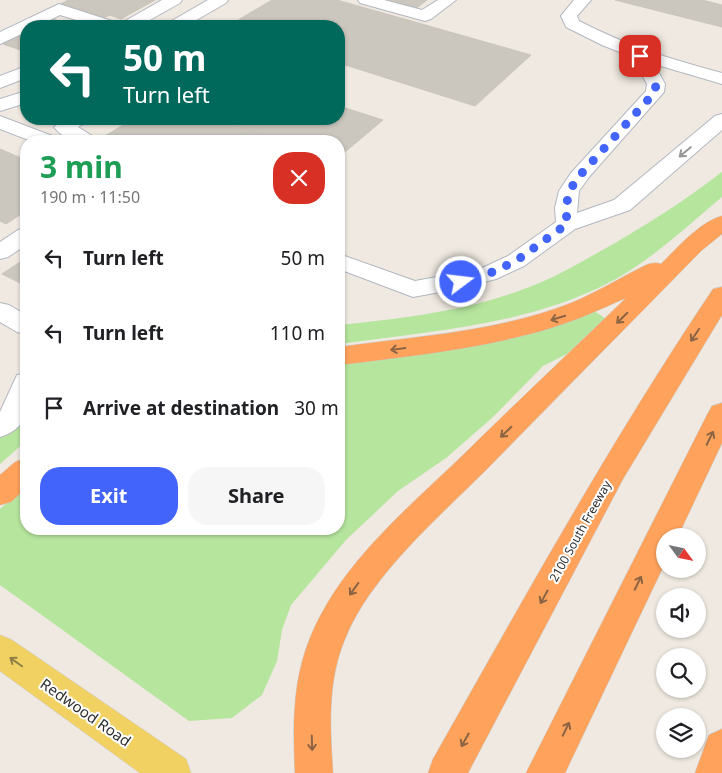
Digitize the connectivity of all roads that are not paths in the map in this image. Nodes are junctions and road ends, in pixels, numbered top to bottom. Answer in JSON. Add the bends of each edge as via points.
{"nodes":[{"id":1,"x":174,"y":0,"type":"edge"},
{"id":2,"x":218,"y":0,"type":"edge"},
{"id":3,"x":366,"y":0,"type":"edge"},
{"id":4,"x":448,"y":0,"type":"edge"},
{"id":5,"x":583,"y":0,"type":"edge"},
{"id":6,"x":48,"y":20,"type":"edge"},
{"id":7,"x":93,"y":20,"type":"edge"},
{"id":8,"x":138,"y":20,"type":"edge"},
{"id":9,"x":185,"y":20,"type":"edge"},
{"id":10,"x":13,"y":54,"type":"edge"},
{"id":11,"x":640,"y":56,"type":"junction"},
{"id":12,"x":722,"y":79,"type":"edge"},
{"id":13,"x":0,"y":84,"type":"edge"},
{"id":14,"x":13,"y":101,"type":"edge"},
{"id":15,"x":722,"y":120,"type":"edge"},
{"id":16,"x":0,"y":122,"type":"edge"},
{"id":17,"x":69,"y":125,"type":"edge"},
{"id":18,"x":33,"y":135,"type":"edge"},
{"id":19,"x":76,"y":135,"type":"edge"},
{"id":20,"x":722,"y":223,"type":"edge"},
{"id":21,"x":567,"y":224,"type":"junction"},
{"id":22,"x":20,"y":239,"type":"edge"},
{"id":23,"x":693,"y":246,"type":"junction"},
{"id":24,"x":0,"y":252,"type":"edge"},
{"id":25,"x":345,"y":264,"type":"edge"},
{"id":26,"x":722,"y":295,"type":"edge"},
{"id":27,"x":0,"y":311,"type":"edge"},
{"id":28,"x":20,"y":323,"type":"edge"},
{"id":29,"x":345,"y":355,"type":"edge"},
{"id":30,"x":20,"y":398,"type":"edge"},
{"id":31,"x":722,"y":413,"type":"edge"},
{"id":32,"x":0,"y":427,"type":"edge"},
{"id":33,"x":20,"y":475,"type":"edge"},
{"id":34,"x":0,"y":492,"type":"edge"},
{"id":35,"x":0,"y":651,"type":"edge"},
{"id":36,"x":722,"y":748,"type":"edge"},
{"id":37,"x":172,"y":773,"type":"edge"},
{"id":38,"x":314,"y":773,"type":"edge"},
{"id":39,"x":447,"y":773,"type":"edge"},
{"id":40,"x":545,"y":773,"type":"edge"},
{"id":41,"x":714,"y":773,"type":"edge"}],
"edges":[{"from":1,"to":8,"type":"street"},
{"from":2,"to":9,"type":"street"},
{"from":3,"to":4,"type":"street","via":[[425,16]]},
{"from":5,"to":11,"type":"street","via":[[570,16],[572,24]]},
{"from":6,"to":7,"type":"street","via":[[59,9]]},
{"from":10,"to":13,"type":"street"},
{"from":11,"to":12,"type":"street"},
{"from":11,"to":21,"type":"street","via":[[656,84],[655,92],[569,191]]},
{"from":13,"to":14,"type":"street"},
{"from":15,"to":21,"type":"lane","one_way":true,"via":[[622,206]]},
{"from":16,"to":18,"type":"street"},
{"from":17,"to":19,"type":"street","via":[[64,128]]},
{"from":20,"to":23,"type":"highway"},
{"from":21,"to":25,"type":"street","via":[[516,261],[461,282],[413,289]]},
{"from":22,"to":24,"type":"street"},
{"from":23,"to":29,"type":"highway","one_way":true,"via":[[632,284],[564,316],[480,338]]},
{"from":23,"to":38,"type":"highway","one_way":true,"via":[[366,572],[329,633],[318,667],[312,700]]},
{"from":26,"to":39,"type":"highway","name":"2100 South Freeway","one_way":true,"via":[[691,340],[618,462]]},
{"from":27,"to":28,"type":"street"},
{"from":30,"to":32,"type":"street","via":[[13,417]]},
{"from":40,"to":31,"type":"highway","one_way":true},
{"from":33,"to":34,"type":"highway"},
{"from":37,"to":35,"type":"main road","name":"Redwood Road","one_way":true},
{"from":36,"to":41,"type":"highway"}]}
